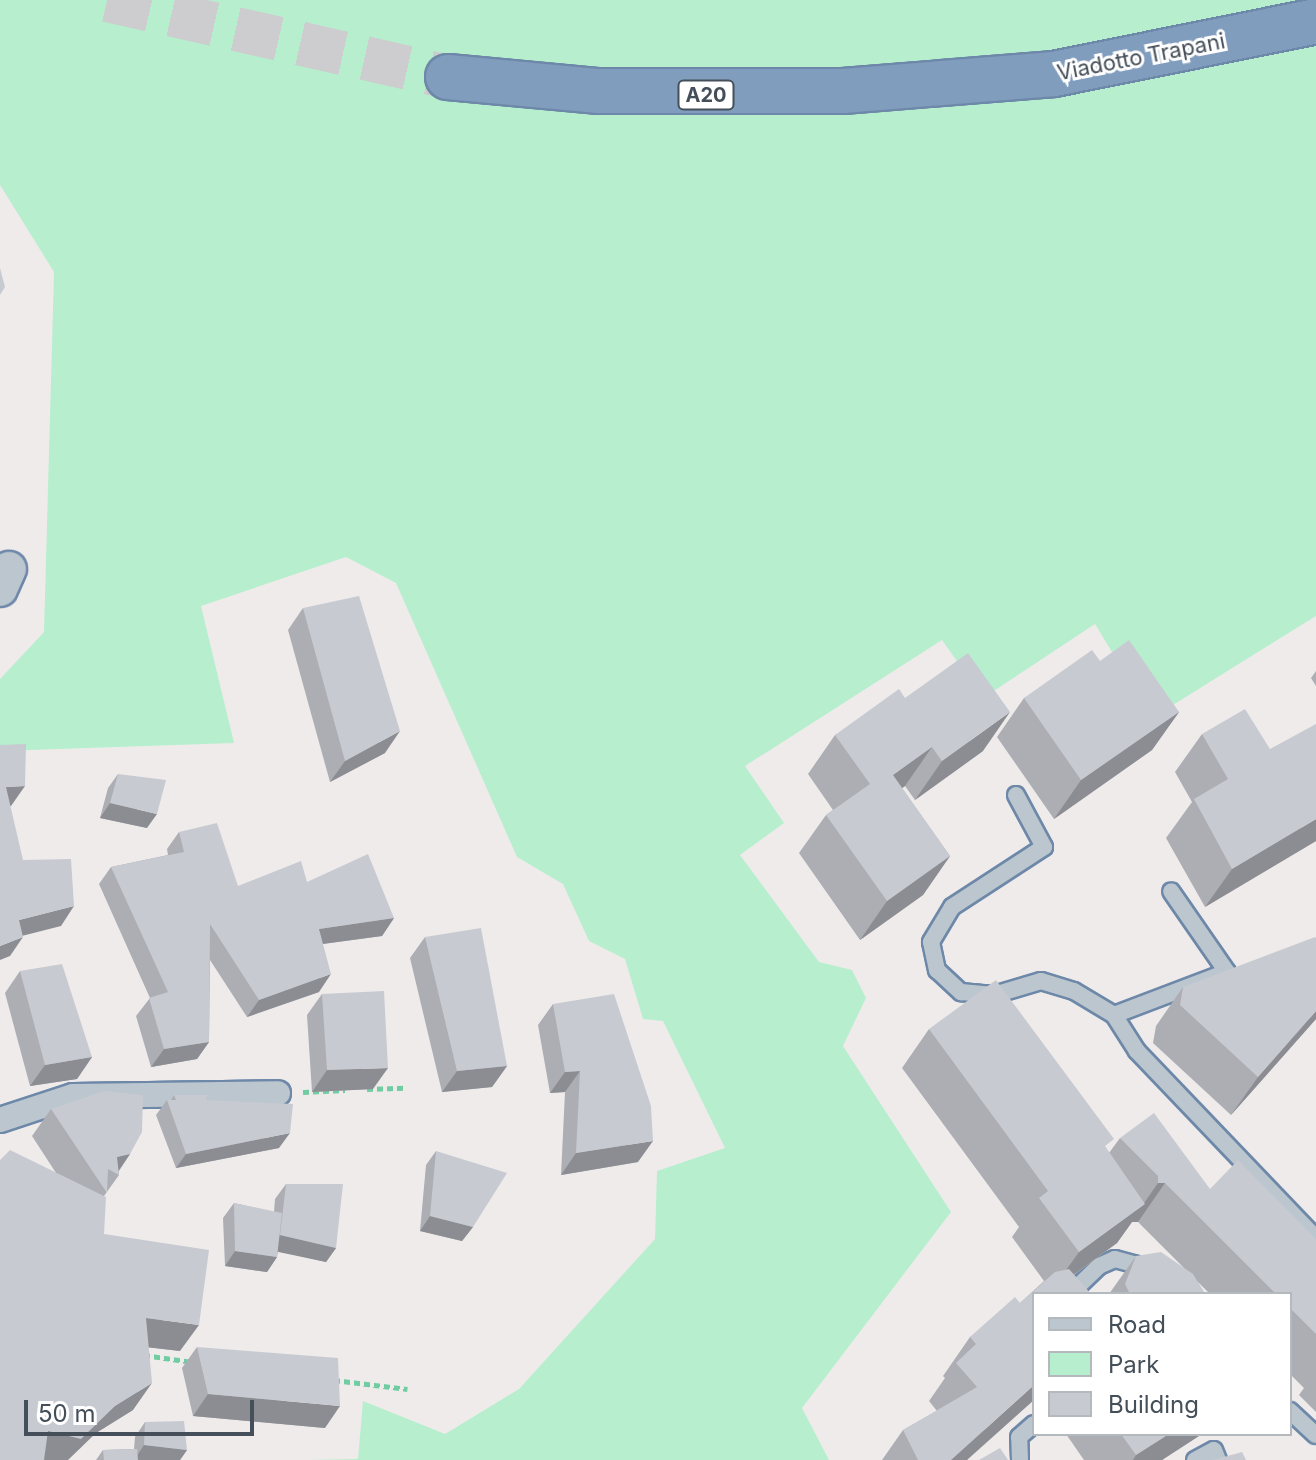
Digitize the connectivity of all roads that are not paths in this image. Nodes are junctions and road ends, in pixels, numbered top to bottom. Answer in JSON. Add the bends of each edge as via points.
{"nodes":[{"id":1,"x":1316,"y":21,"type":"edge"},
{"id":2,"x":448,"y":77,"type":"tunnel mouth"},
{"id":3,"x":1016,"y":795,"type":"dead end"},
{"id":4,"x":1171,"y":891,"type":"dead end"},
{"id":5,"x":1114,"y":1015,"type":"junction"},
{"id":6,"x":278,"y":1093,"type":"road end"},
{"id":7,"x":0,"y":1120,"type":"edge"},
{"id":8,"x":1316,"y":1238,"type":"edge"},
{"id":9,"x":1072,"y":1292,"type":"edge"},
{"id":10,"x":1163,"y":1292,"type":"edge"},
{"id":11,"x":1292,"y":1413,"type":"edge"},
{"id":12,"x":1032,"y":1426,"type":"edge"},
{"id":13,"x":1316,"y":1435,"type":"edge"},
{"id":14,"x":1020,"y":1460,"type":"edge"},
{"id":15,"x":1195,"y":1460,"type":"edge"},
{"id":16,"x":1218,"y":1460,"type":"edge"}],
"edges":[{"from":1,"to":2,"type":"highway","name":"Viadotto Trapani","number":"A20","via":[[1054,74],[964,82],[702,95]]},
{"from":3,"to":5,"type":"lane","via":[[1044,847],[952,907],[931,942],[937,970],[961,992],[994,995],[1041,981],[1074,991]]},
{"from":4,"to":5,"type":"lane","via":[[1227,972]]},
{"from":5,"to":8,"type":"lane","via":[[1137,1051]]},
{"from":6,"to":7,"type":"street","via":[[73,1096]]},
{"from":9,"to":10,"type":"lane","via":[[1099,1266],[1115,1259],[1134,1264]]},
{"from":11,"to":13,"type":"lane"},
{"from":12,"to":14,"type":"lane","via":[[1019,1437]]},
{"from":15,"to":16,"type":"lane","via":[[1214,1450]]}]}
